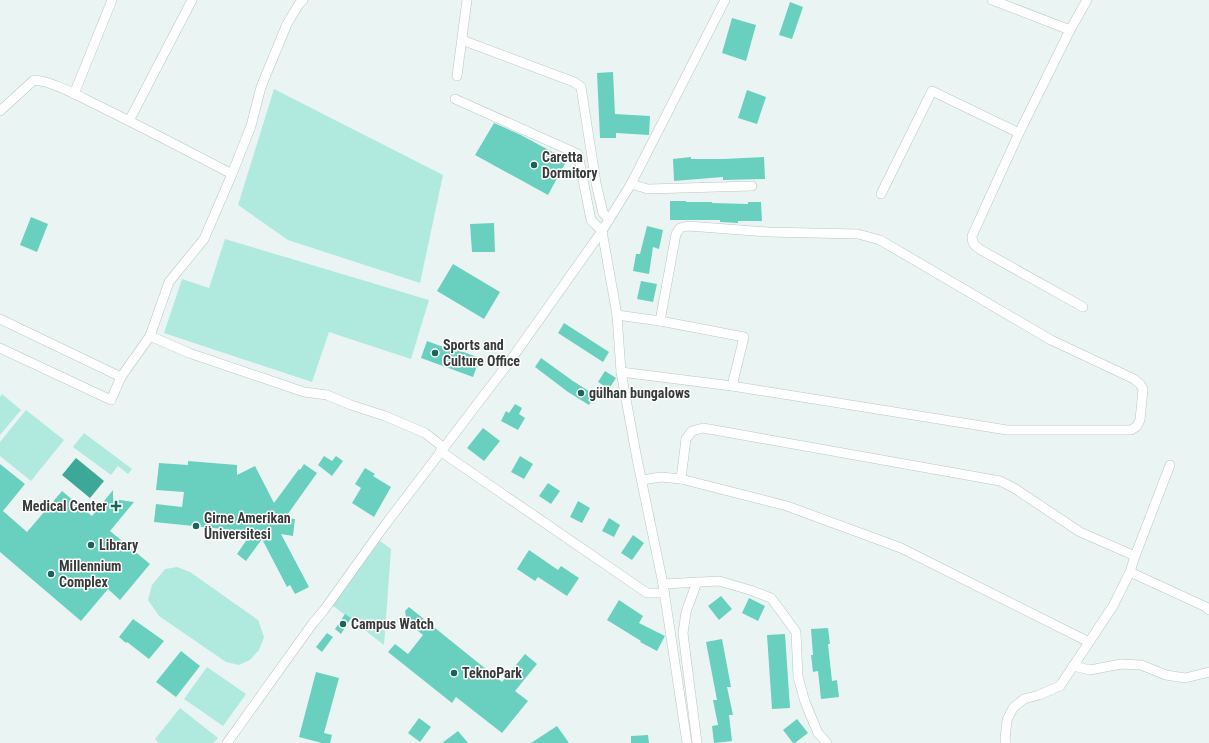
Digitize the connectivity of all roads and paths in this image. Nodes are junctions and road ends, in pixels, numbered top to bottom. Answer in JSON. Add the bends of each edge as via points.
{"nodes":[{"id":1,"x":112,"y":0,"type":"edge"},
{"id":2,"x":192,"y":0,"type":"edge"},
{"id":3,"x":303,"y":0,"type":"edge"},
{"id":4,"x":467,"y":0,"type":"edge"},
{"id":5,"x":724,"y":0,"type":"edge"},
{"id":6,"x":992,"y":0,"type":"edge"},
{"id":7,"x":1087,"y":0,"type":"edge"},
{"id":8,"x":1070,"y":30,"type":"junction"},
{"id":9,"x":462,"y":40,"type":"junction"},
{"id":10,"x":457,"y":76,"type":"dead end"},
{"id":11,"x":74,"y":94,"type":"junction"},
{"id":12,"x":455,"y":99,"type":"dead end"},
{"id":13,"x":0,"y":111,"type":"edge"},
{"id":14,"x":130,"y":121,"type":"junction"},
{"id":15,"x":1019,"y":133,"type":"junction"},
{"id":16,"x":232,"y":174,"type":"junction"},
{"id":17,"x":631,"y":184,"type":"junction"},
{"id":18,"x":752,"y":186,"type":"dead end"},
{"id":19,"x":881,"y":194,"type":"dead end"},
{"id":20,"x":610,"y":219,"type":"junction"},
{"id":21,"x":602,"y":231,"type":"junction"},
{"id":22,"x":1083,"y":307,"type":"dead end"},
{"id":23,"x":617,"y":315,"type":"junction"},
{"id":24,"x":0,"y":319,"type":"edge"},
{"id":25,"x":660,"y":322,"type":"junction"},
{"id":26,"x":150,"y":336,"type":"junction"},
{"id":27,"x":0,"y":348,"type":"edge"},
{"id":28,"x":621,"y":372,"type":"junction"},
{"id":29,"x":121,"y":377,"type":"junction"},
{"id":30,"x":732,"y":386,"type":"junction"},
{"id":31,"x":442,"y":449,"type":"junction"},
{"id":32,"x":1170,"y":465,"type":"dead end"},
{"id":33,"x":681,"y":479,"type":"junction"},
{"id":34,"x":642,"y":480,"type":"junction"},
{"id":35,"x":1135,"y":556,"type":"junction"},
{"id":36,"x":1130,"y":572,"type":"junction"},
{"id":37,"x":697,"y":582,"type":"junction"},
{"id":38,"x":664,"y":589,"type":"junction"},
{"id":39,"x":1209,"y":610,"type":"edge"},
{"id":40,"x":1089,"y":642,"type":"junction"},
{"id":41,"x":1074,"y":666,"type":"junction"},
{"id":42,"x":1209,"y":672,"type":"edge"},
{"id":43,"x":227,"y":743,"type":"edge"},
{"id":44,"x":687,"y":743,"type":"edge"},
{"id":45,"x":697,"y":743,"type":"edge"},
{"id":46,"x":827,"y":743,"type":"edge"},
{"id":47,"x":1006,"y":743,"type":"edge"}],
"edges":[{"from":1,"to":11,"type":"street"},
{"from":2,"to":14,"type":"street"},
{"from":3,"to":16,"type":"street","via":[[287,24],[261,87],[251,126]]},
{"from":4,"to":9,"type":"street"},
{"from":5,"to":17,"type":"street"},
{"from":6,"to":8,"type":"street"},
{"from":7,"to":8,"type":"street"},
{"from":8,"to":15,"type":"street"},
{"from":9,"to":10,"type":"street"},
{"from":9,"to":20,"type":"street","via":[[574,82],[581,87],[596,183],[603,212]]},
{"from":11,"to":13,"type":"street","via":[[41,80],[34,80]]},
{"from":11,"to":14,"type":"street"},
{"from":12,"to":21,"type":"street","via":[[578,154],[591,220]]},
{"from":14,"to":16,"type":"street"},
{"from":15,"to":19,"type":"street","via":[[932,91]]},
{"from":15,"to":22,"type":"street","via":[[974,231],[972,242],[981,250]]},
{"from":16,"to":26,"type":"street","via":[[204,238],[169,282]]},
{"from":17,"to":18,"type":"street","via":[[648,189]]},
{"from":17,"to":20,"type":"street"},
{"from":20,"to":21,"type":"street"},
{"from":21,"to":23,"type":"street"},
{"from":21,"to":31,"type":"street","via":[[510,361]]},
{"from":23,"to":25,"type":"street"},
{"from":23,"to":28,"type":"street"},
{"from":24,"to":29,"type":"street"},
{"from":25,"to":30,"type":"street","via":[[744,337]]},
{"from":25,"to":30,"type":"street","via":[[676,234],[680,228],[688,226],[768,232],[858,234],[880,240],[1051,340],[1134,379],[1143,389],[1140,420],[1131,430],[1006,430]]},
{"from":26,"to":29,"type":"street"},
{"from":26,"to":31,"type":"street","via":[[189,353],[304,392],[327,395],[385,416],[425,433]]},
{"from":27,"to":29,"type":"street","via":[[111,400]]},
{"from":28,"to":30,"type":"street"},
{"from":28,"to":34,"type":"street"},
{"from":31,"to":38,"type":"street","via":[[647,593]]},
{"from":31,"to":43,"type":"street"},
{"from":32,"to":35,"type":"street"},
{"from":33,"to":34,"type":"street","via":[[661,477]]},
{"from":33,"to":35,"type":"street","via":[[686,439],[692,431],[703,428],[1000,481],[1080,532]]},
{"from":33,"to":40,"type":"street","via":[[787,506],[901,548]]},
{"from":34,"to":38,"type":"street"},
{"from":35,"to":36,"type":"street"},
{"from":36,"to":39,"type":"street"},
{"from":36,"to":40,"type":"street","via":[[1113,606]]},
{"from":37,"to":38,"type":"street"},
{"from":37,"to":45,"type":"street","via":[[686,612],[683,634]]},
{"from":37,"to":46,"type":"street","via":[[719,581],[771,598],[796,632],[798,677],[818,733]]},
{"from":38,"to":44,"type":"street"},
{"from":40,"to":41,"type":"street"},
{"from":41,"to":42,"type":"street","via":[[1090,670],[1121,664],[1141,665],[1166,676],[1185,678]]},
{"from":41,"to":47,"type":"street","via":[[1060,686],[1024,699],[1013,708],[1008,720]]}]}
